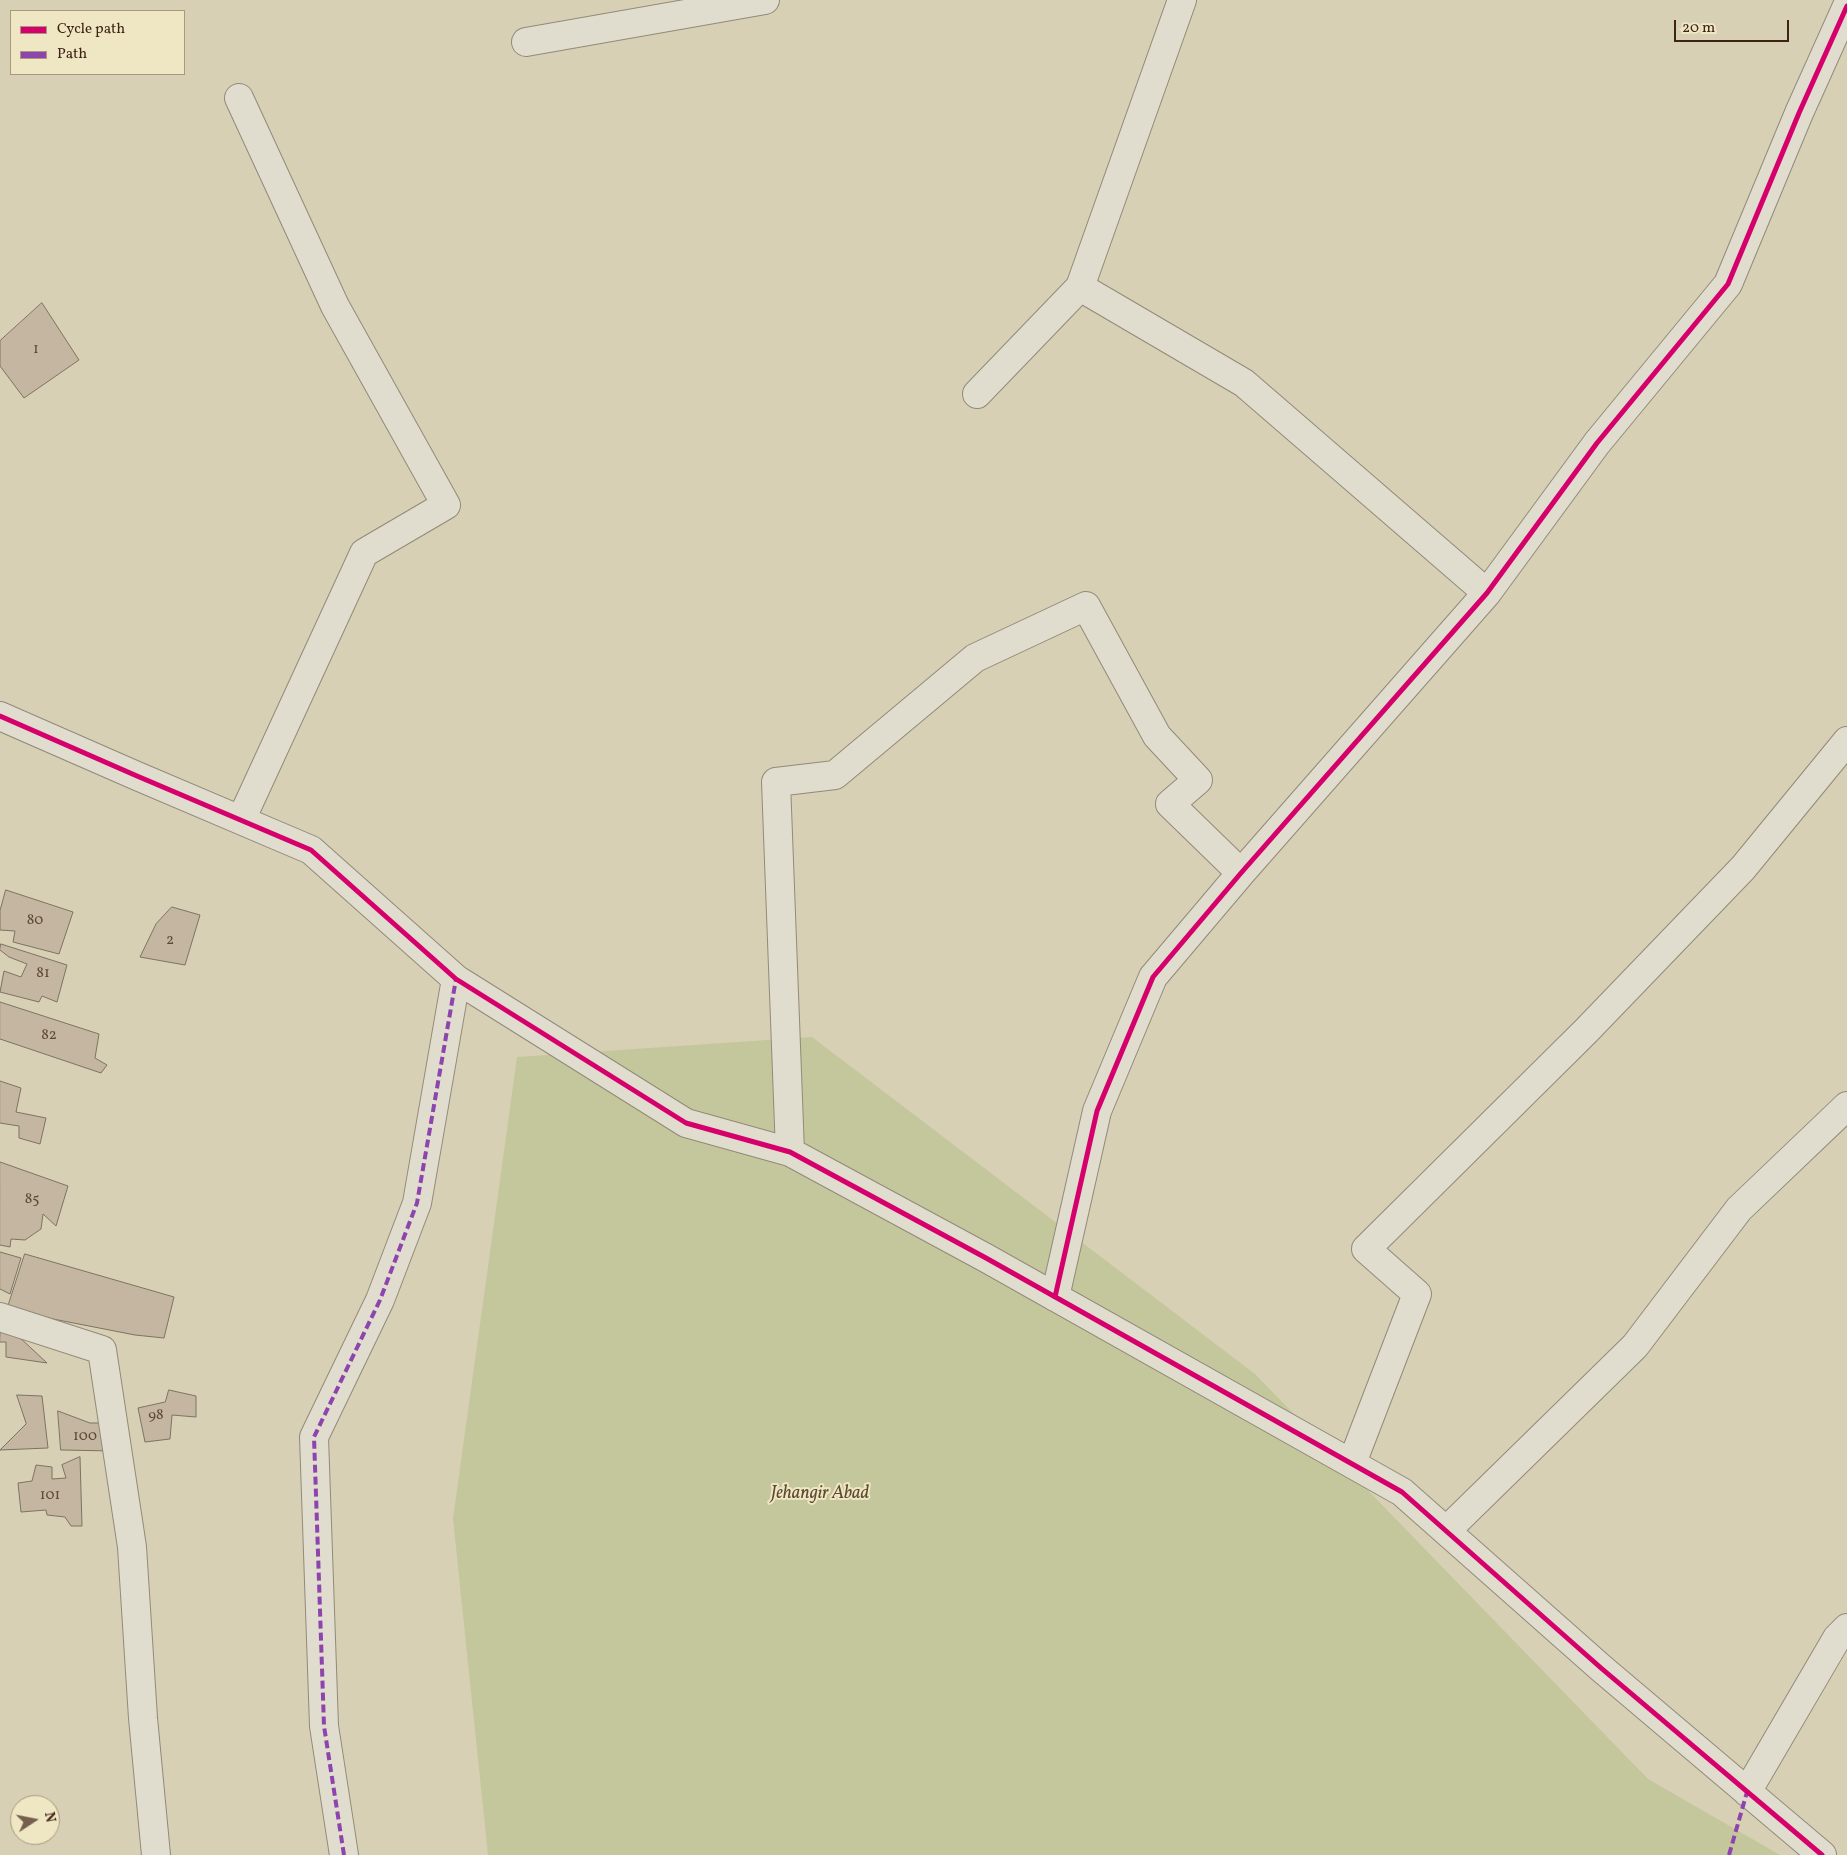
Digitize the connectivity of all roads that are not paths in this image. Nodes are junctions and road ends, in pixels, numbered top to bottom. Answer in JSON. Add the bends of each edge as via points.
{"nodes":[{"id":1,"x":765,"y":0,"type":"edge"},
{"id":2,"x":1182,"y":0,"type":"edge"},
{"id":3,"x":1847,"y":6,"type":"edge"},
{"id":4,"x":526,"y":42,"type":"dead end"},
{"id":5,"x":239,"y":98,"type":"dead end"},
{"id":6,"x":1080,"y":287,"type":"junction"},
{"id":7,"x":977,"y":394,"type":"dead end"},
{"id":8,"x":1487,"y":592,"type":"junction"},
{"id":9,"x":0,"y":716,"type":"edge"},
{"id":10,"x":1847,"y":741,"type":"edge"},
{"id":11,"x":241,"y":820,"type":"junction"},
{"id":12,"x":1240,"y":873,"type":"junction"},
{"id":13,"x":456,"y":979,"type":"junction"},
{"id":14,"x":1847,"y":1106,"type":"edge"},
{"id":15,"x":790,"y":1152,"type":"junction"},
{"id":16,"x":1055,"y":1297,"type":"junction"},
{"id":17,"x":0,"y":1317,"type":"edge"},
{"id":18,"x":1352,"y":1463,"type":"junction"},
{"id":19,"x":1446,"y":1531,"type":"junction"},
{"id":20,"x":1847,"y":1628,"type":"edge"},
{"id":21,"x":1747,"y":1792,"type":"junction"},
{"id":22,"x":156,"y":1855,"type":"edge"},
{"id":23,"x":344,"y":1855,"type":"edge"},
{"id":24,"x":1822,"y":1855,"type":"edge"}],
"edges":[{"from":1,"to":4,"type":"street"},
{"from":2,"to":6,"type":"street"},
{"from":3,"to":8,"type":"street","via":[[1728,284],[1597,443]]},
{"from":5,"to":11,"type":"street","via":[[335,306],[446,505],[364,553]]},
{"from":6,"to":7,"type":"street"},
{"from":6,"to":8,"type":"street","via":[[1244,383]]},
{"from":8,"to":12,"type":"street"},
{"from":9,"to":11,"type":"street"},
{"from":10,"to":18,"type":"street","via":[[1743,868],[1586,1031],[1366,1248],[1417,1294]]},
{"from":11,"to":13,"type":"street","via":[[310,850]]},
{"from":12,"to":15,"type":"street","via":[[1170,804],[1198,780],[1157,736],[1086,606],[975,658],[835,775],[776,782]]},
{"from":12,"to":16,"type":"street","via":[[1153,977],[1097,1111]]},
{"from":13,"to":15,"type":"street","via":[[686,1123]]},
{"from":13,"to":23,"type":"street","via":[[417,1203],[380,1300],[314,1437],[324,1726]]},
{"from":14,"to":19,"type":"street","via":[[1739,1209],[1635,1346]]},
{"from":15,"to":16,"type":"street"},
{"from":16,"to":18,"type":"street"},
{"from":17,"to":22,"type":"street","via":[[102,1350],[132,1547]]},
{"from":18,"to":19,"type":"street","via":[[1402,1492]]},
{"from":19,"to":21,"type":"street"},
{"from":20,"to":21,"type":"street","via":[[1837,1638]]},
{"from":21,"to":24,"type":"street"}]}
